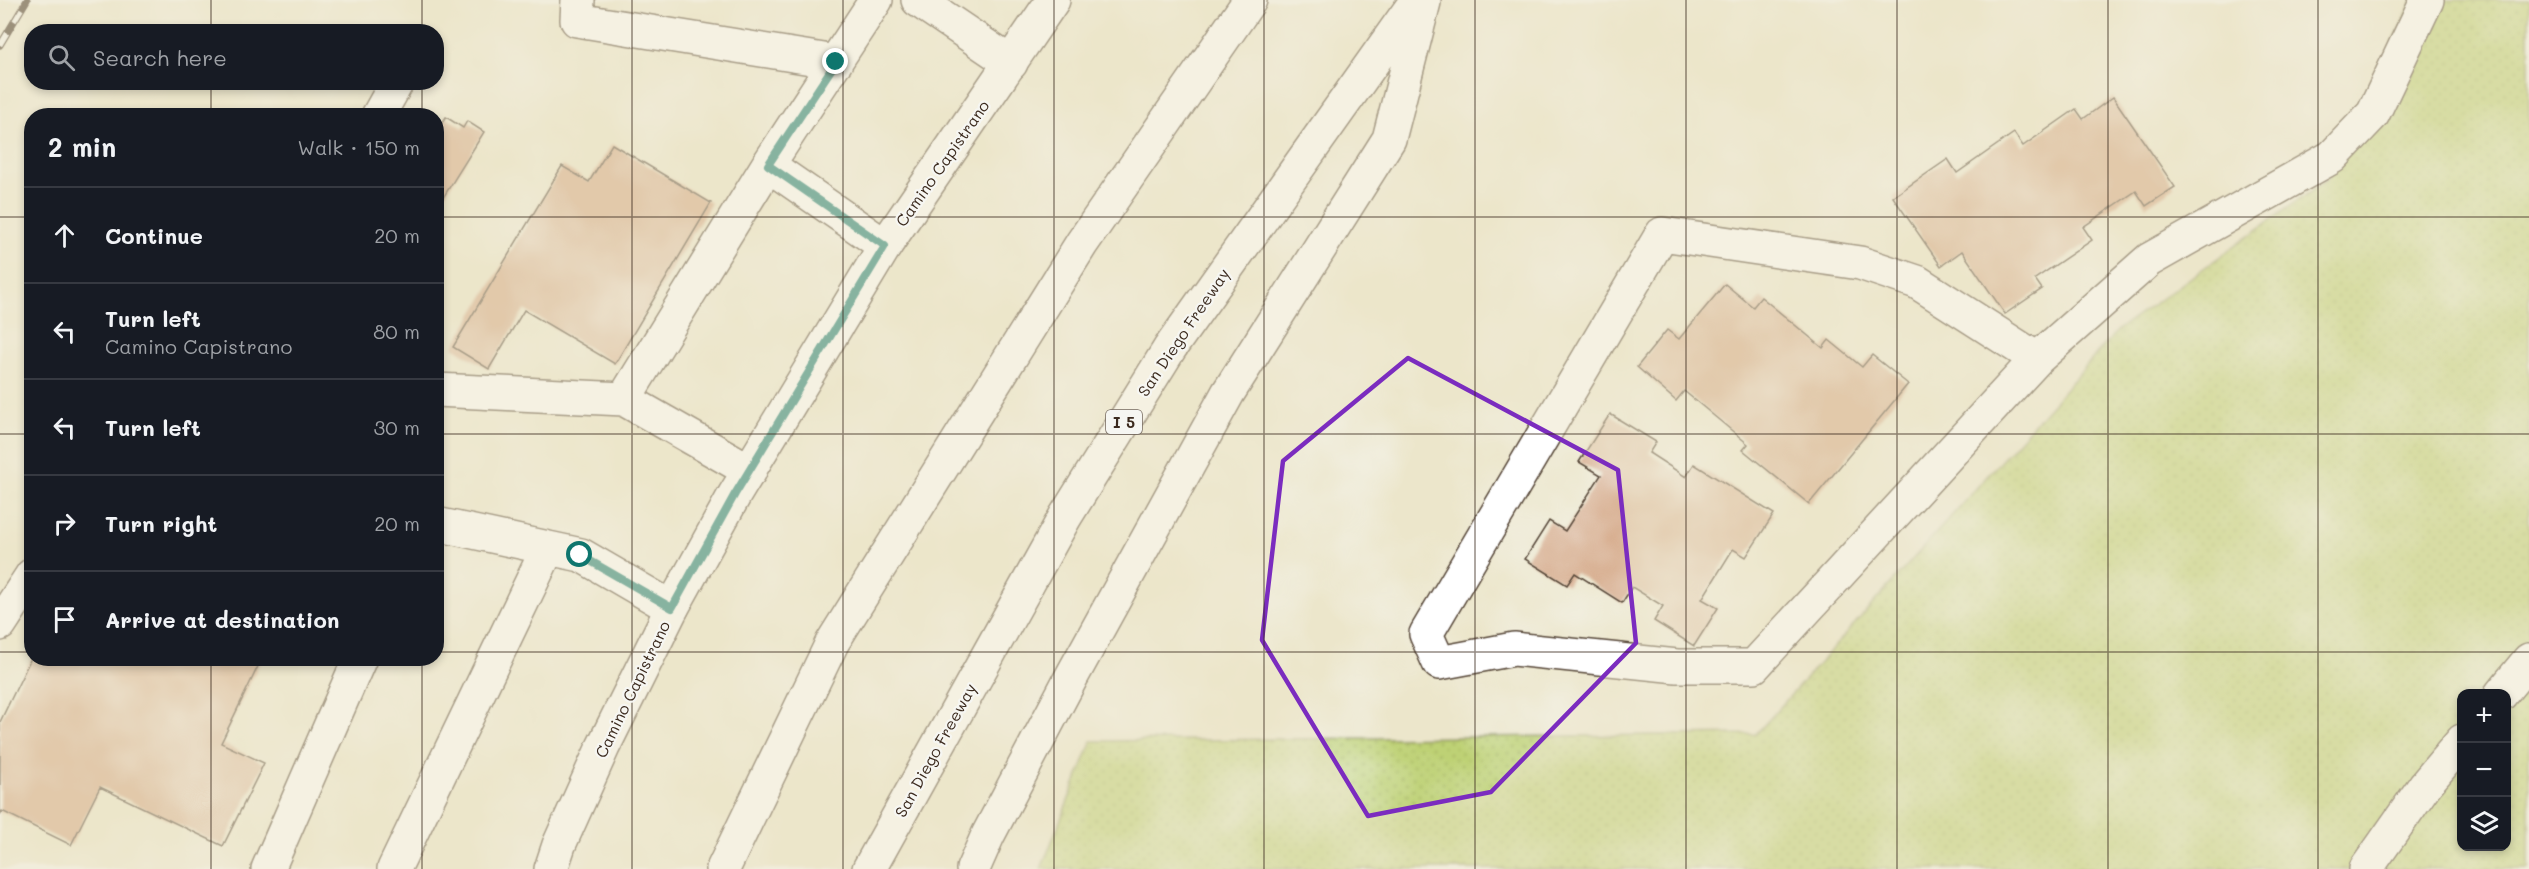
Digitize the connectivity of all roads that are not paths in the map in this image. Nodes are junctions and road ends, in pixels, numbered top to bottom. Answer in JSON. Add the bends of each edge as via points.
{"nodes":[{"id":1,"x":578,"y":0,"type":"edge"},
{"id":2,"x":876,"y":0,"type":"edge"},
{"id":3,"x":918,"y":0,"type":"edge"},
{"id":4,"x":1053,"y":0,"type":"edge"},
{"id":5,"x":1250,"y":0,"type":"edge"},
{"id":6,"x":1417,"y":0,"type":"edge"},
{"id":7,"x":1425,"y":0,"type":"edge"},
{"id":8,"x":2427,"y":0,"type":"edge"},
{"id":9,"x":836,"y":62,"type":"junction"},
{"id":10,"x":1011,"y":63,"type":"junction"},
{"id":11,"x":393,"y":90,"type":"edge"},
{"id":12,"x":382,"y":108,"type":"edge"},
{"id":13,"x":768,"y":165,"type":"junction"},
{"id":14,"x":885,"y":246,"type":"junction"},
{"id":15,"x":2037,"y":359,"type":"junction"},
{"id":16,"x":444,"y":390,"type":"edge"},
{"id":17,"x":624,"y":399,"type":"junction"},
{"id":18,"x":750,"y":471,"type":"junction"},
{"id":19,"x":444,"y":526,"type":"edge"},
{"id":20,"x":548,"y":548,"type":"junction"},
{"id":21,"x":24,"y":587,"type":"edge"},
{"id":22,"x":672,"y":608,"type":"junction"},
{"id":23,"x":0,"y":624,"type":"edge"},
{"id":24,"x":2529,"y":660,"type":"edge"},
{"id":25,"x":357,"y":666,"type":"edge"},
{"id":26,"x":2504,"y":689,"type":"edge"},
{"id":27,"x":2460,"y":743,"type":"edge"},
{"id":28,"x":268,"y":869,"type":"edge"},
{"id":29,"x":394,"y":869,"type":"edge"},
{"id":30,"x":551,"y":869,"type":"edge"},
{"id":31,"x":723,"y":869,"type":"edge"},
{"id":32,"x":869,"y":869,"type":"edge"},
{"id":33,"x":973,"y":869,"type":"edge"},
{"id":34,"x":2366,"y":869,"type":"edge"}],
"edges":[{"from":1,"to":9,"type":"main road","via":[[577,20]]},
{"from":2,"to":9,"type":"main road"},
{"from":3,"to":10,"type":"main road"},
{"from":4,"to":10,"type":"main road","name":"Camino Capistrano"},
{"from":5,"to":31,"type":"main road","via":[[1082,243],[832,644]]},
{"from":6,"to":32,"type":"main road","name":"San Diego Freeway","number":"I 5","via":[[1170,348],[1065,517]]},
{"from":7,"to":33,"type":"main road","via":[[1389,139],[1228,393],[1072,676]]},
{"from":8,"to":15,"type":"main road","via":[[2373,114],[2332,157],[2149,260]]},
{"from":9,"to":13,"type":"main road"},
{"from":10,"to":14,"type":"main road","name":"Camino Capistrano"},
{"from":11,"to":12,"type":"main road"},
{"from":13,"to":14,"type":"main road"},
{"from":13,"to":17,"type":"main road"},
{"from":14,"to":18,"type":"main road","name":"Camino Capistrano"},
{"from":15,"to":15,"type":"main road","via":[[1754,666],[1677,666],[1514,649],[1439,663],[1426,634],[1662,234],[1860,263],[1917,282]]},
{"from":16,"to":17,"type":"main road"},
{"from":17,"to":18,"type":"main road"},
{"from":18,"to":22,"type":"main road","name":"Camino Capistrano"},
{"from":19,"to":20,"type":"main road"},
{"from":20,"to":22,"type":"main road","via":[[580,555]]},
{"from":20,"to":29,"type":"main road"},
{"from":21,"to":23,"type":"main road"},
{"from":22,"to":30,"type":"main road","name":"Camino Capistrano","via":[[603,747]]},
{"from":24,"to":26,"type":"main road"},
{"from":25,"to":28,"type":"main road"},
{"from":27,"to":34,"type":"main road","via":[[2425,785]]}]}
